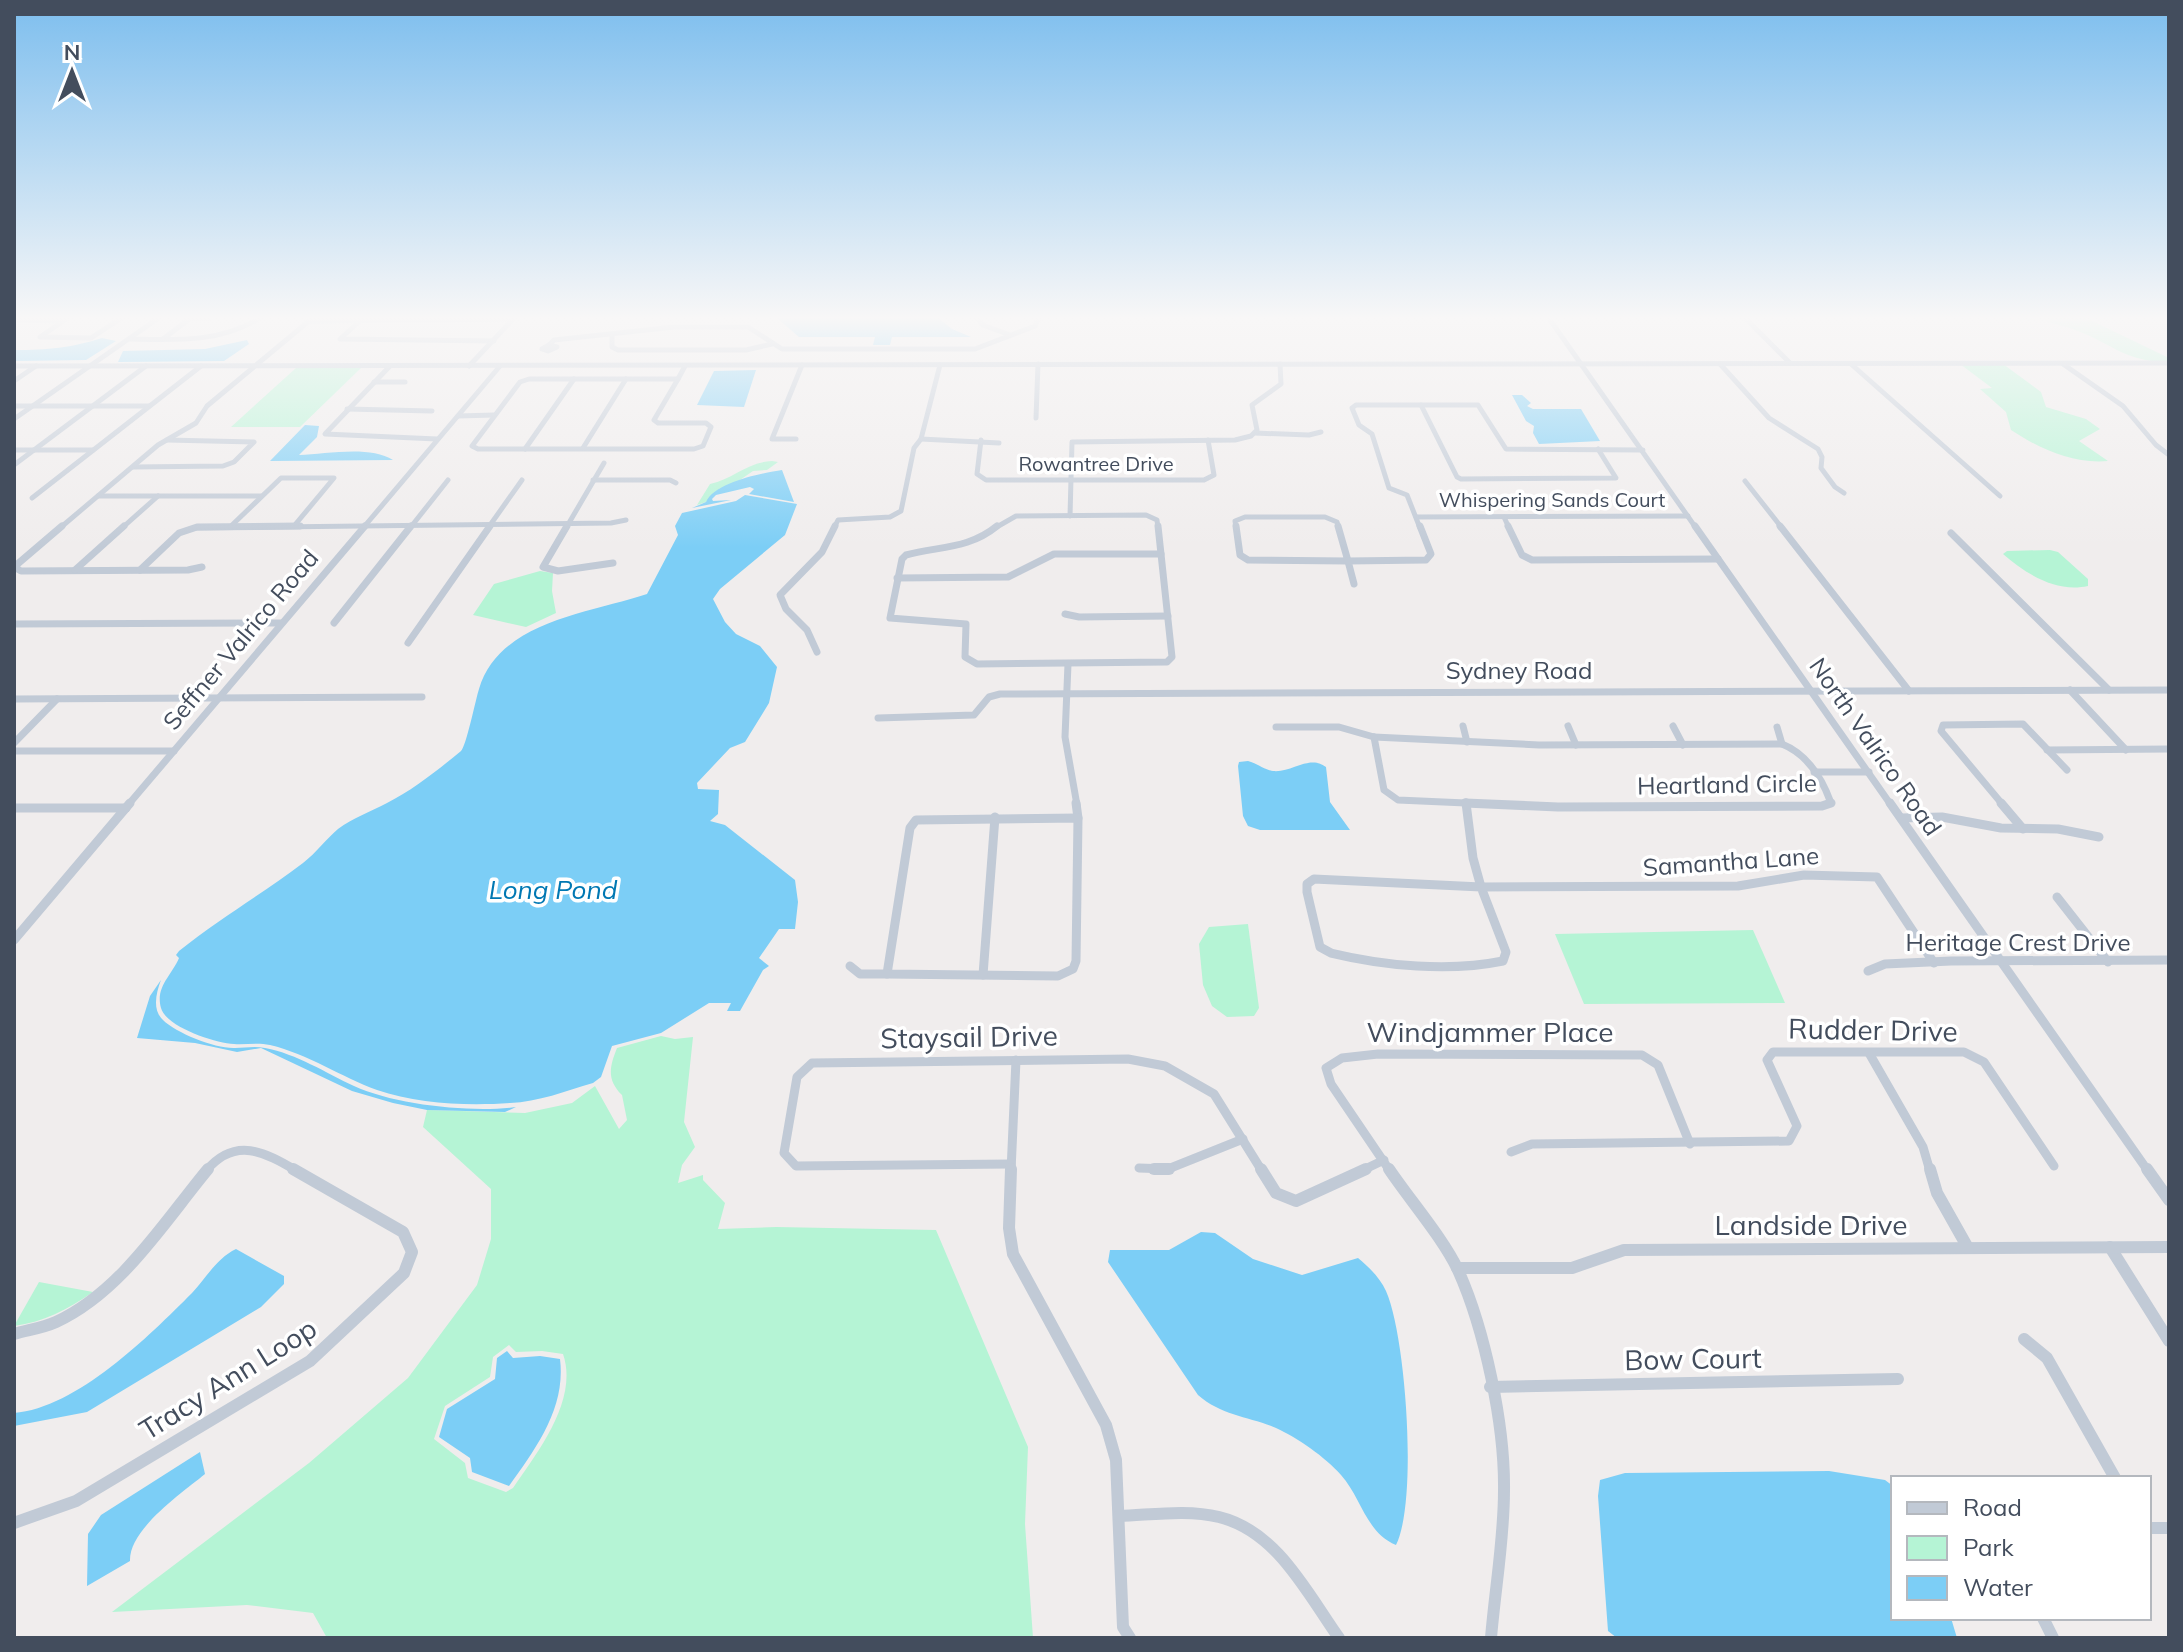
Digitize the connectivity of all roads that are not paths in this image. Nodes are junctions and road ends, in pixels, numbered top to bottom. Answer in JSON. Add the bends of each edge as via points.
{"nodes":[{"id":1,"x":50,"y":394,"type":"edge"},
{"id":2,"x":109,"y":394,"type":"edge"},
{"id":3,"x":165,"y":394,"type":"edge"},
{"id":4,"x":221,"y":394,"type":"edge"},
{"id":5,"x":362,"y":394,"type":"edge"},
{"id":6,"x":476,"y":394,"type":"edge"},
{"id":7,"x":510,"y":394,"type":"edge"},
{"id":8,"x":563,"y":394,"type":"edge"},
{"id":9,"x":617,"y":394,"type":"edge"},
{"id":10,"x":669,"y":394,"type":"edge"},
{"id":11,"x":790,"y":394,"type":"edge"},
{"id":12,"x":933,"y":394,"type":"edge"},
{"id":13,"x":1037,"y":394,"type":"edge"},
{"id":14,"x":1265,"y":394,"type":"edge"},
{"id":15,"x":1603,"y":394,"type":"edge"},
{"id":16,"x":1747,"y":394,"type":"edge"},
{"id":17,"x":1886,"y":394,"type":"edge"},
{"id":18,"x":2106,"y":394,"type":"edge"},
{"id":19,"x":1262,"y":396,"type":"junction"},
{"id":20,"x":1272,"y":400,"type":"dead end"},
{"id":21,"x":1421,"y":405,"type":"junction"},
{"id":22,"x":14,"y":406,"type":"edge"},
{"id":23,"x":32,"y":406,"type":"junction"},
{"id":24,"x":93,"y":406,"type":"junction"},
{"id":25,"x":150,"y":406,"type":"junction"},
{"id":26,"x":347,"y":409,"type":"junction"},
{"id":27,"x":432,"y":411,"type":"dead end"},
{"id":28,"x":494,"y":415,"type":"junction"},
{"id":29,"x":458,"y":416,"type":"junction"},
{"id":30,"x":1036,"y":418,"type":"dead end"},
{"id":31,"x":14,"y":419,"type":"edge"},
{"id":32,"x":1321,"y":432,"type":"dead end"},
{"id":33,"x":1255,"y":433,"type":"junction"},
{"id":34,"x":437,"y":439,"type":"junction"},
{"id":35,"x":796,"y":439,"type":"dead end"},
{"id":36,"x":921,"y":439,"type":"junction"},
{"id":37,"x":165,"y":440,"type":"junction"},
{"id":38,"x":981,"y":440,"type":"junction"},
{"id":39,"x":1208,"y":440,"type":"junction"},
{"id":40,"x":999,"y":443,"type":"dead end"},
{"id":41,"x":583,"y":448,"type":"junction"},
{"id":42,"x":1641,"y":448,"type":"junction"},
{"id":43,"x":525,"y":449,"type":"junction"},
{"id":44,"x":1600,"y":449,"type":"junction"},
{"id":45,"x":14,"y":450,"type":"edge"},
{"id":46,"x":34,"y":450,"type":"junction"},
{"id":47,"x":93,"y":450,"type":"junction"},
{"id":48,"x":2169,"y":455,"type":"edge"},
{"id":49,"x":604,"y":463,"type":"dead end"},
{"id":50,"x":14,"y":465,"type":"edge"},
{"id":51,"x":132,"y":467,"type":"junction"},
{"id":52,"x":448,"y":480,"type":"dead end"},
{"id":53,"x":522,"y":480,"type":"dead end"},
{"id":54,"x":593,"y":480,"type":"junction"},
{"id":55,"x":1070,"y":481,"type":"junction"},
{"id":56,"x":1745,"y":481,"type":"dead end"},
{"id":57,"x":676,"y":483,"type":"dead end"},
{"id":58,"x":1844,"y":493,"type":"dead end"},
{"id":59,"x":97,"y":496,"type":"junction"},
{"id":60,"x":158,"y":496,"type":"junction"},
{"id":61,"x":261,"y":496,"type":"junction"},
{"id":62,"x":2000,"y":496,"type":"dead end"},
{"id":63,"x":32,"y":498,"type":"dead end"},
{"id":64,"x":1070,"y":516,"type":"junction"},
{"id":65,"x":1688,"y":516,"type":"junction"},
{"id":66,"x":1416,"y":517,"type":"junction"},
{"id":67,"x":1504,"y":517,"type":"junction"},
{"id":68,"x":626,"y":520,"type":"dead end"},
{"id":69,"x":568,"y":523,"type":"junction"},
{"id":70,"x":366,"y":524,"type":"junction"},
{"id":71,"x":410,"y":524,"type":"junction"},
{"id":72,"x":491,"y":524,"type":"junction"},
{"id":73,"x":294,"y":526,"type":"junction"},
{"id":74,"x":230,"y":527,"type":"junction"},
{"id":75,"x":1951,"y":533,"type":"dead end"},
{"id":76,"x":1161,"y":554,"type":"junction"},
{"id":77,"x":1718,"y":559,"type":"junction"},
{"id":78,"x":1348,"y":561,"type":"junction"},
{"id":79,"x":613,"y":563,"type":"dead end"},
{"id":80,"x":202,"y":567,"type":"dead end"},
{"id":81,"x":14,"y":569,"type":"edge"},
{"id":82,"x":74,"y":571,"type":"junction"},
{"id":83,"x":139,"y":571,"type":"junction"},
{"id":84,"x":897,"y":578,"type":"junction"},
{"id":85,"x":1354,"y":584,"type":"dead end"},
{"id":86,"x":1065,"y":614,"type":"dead end"},
{"id":87,"x":1168,"y":616,"type":"junction"},
{"id":88,"x":281,"y":623,"type":"junction"},
{"id":89,"x":334,"y":623,"type":"dead end"},
{"id":90,"x":14,"y":624,"type":"edge"},
{"id":91,"x":408,"y":643,"type":"dead end"},
{"id":92,"x":817,"y":652,"type":"dead end"},
{"id":93,"x":1068,"y":664,"type":"junction"},
{"id":94,"x":2070,"y":690,"type":"junction"},
{"id":95,"x":2109,"y":690,"type":"junction"},
{"id":96,"x":2169,"y":690,"type":"edge"},
{"id":97,"x":1810,"y":691,"type":"junction"},
{"id":98,"x":1909,"y":691,"type":"junction"},
{"id":99,"x":1066,"y":694,"type":"junction"},
{"id":100,"x":422,"y":697,"type":"dead end"},
{"id":101,"x":14,"y":699,"type":"edge"},
{"id":102,"x":57,"y":699,"type":"junction"},
{"id":103,"x":218,"y":699,"type":"junction"},
{"id":104,"x":878,"y":718,"type":"dead end"},
{"id":105,"x":1463,"y":726,"type":"dead end"},
{"id":106,"x":1568,"y":726,"type":"dead end"},
{"id":107,"x":1673,"y":726,"type":"dead end"},
{"id":108,"x":1276,"y":727,"type":"dead end"},
{"id":109,"x":1777,"y":727,"type":"dead end"},
{"id":110,"x":1374,"y":737,"type":"junction"},
{"id":111,"x":1467,"y":742,"type":"junction"},
{"id":112,"x":14,"y":743,"type":"edge"},
{"id":113,"x":1782,"y":744,"type":"junction"},
{"id":114,"x":1576,"y":745,"type":"junction"},
{"id":115,"x":1683,"y":745,"type":"junction"},
{"id":116,"x":2169,"y":749,"type":"edge"},
{"id":117,"x":2047,"y":750,"type":"junction"},
{"id":118,"x":2126,"y":750,"type":"junction"},
{"id":119,"x":14,"y":751,"type":"edge"},
{"id":120,"x":174,"y":751,"type":"junction"},
{"id":121,"x":2067,"y":770,"type":"dead end"},
{"id":122,"x":1815,"y":774,"type":"junction"},
{"id":123,"x":1870,"y":774,"type":"junction"},
{"id":124,"x":1466,"y":802,"type":"junction"},
{"id":125,"x":14,"y":808,"type":"edge"},
{"id":126,"x":126,"y":808,"type":"junction"},
{"id":127,"x":995,"y":817,"type":"junction"},
{"id":128,"x":1079,"y":818,"type":"junction"},
{"id":129,"x":1901,"y":818,"type":"junction"},
{"id":130,"x":2023,"y":829,"type":"junction"},
{"id":131,"x":2099,"y":837,"type":"dead end"},
{"id":132,"x":1483,"y":886,"type":"junction"},
{"id":133,"x":2057,"y":897,"type":"dead end"},
{"id":134,"x":14,"y":940,"type":"edge"},
{"id":135,"x":2169,"y":960,"type":"edge"},
{"id":136,"x":2000,"y":961,"type":"junction"},
{"id":137,"x":2108,"y":962,"type":"junction"},
{"id":138,"x":1934,"y":963,"type":"junction"},
{"id":139,"x":850,"y":966,"type":"dead end"},
{"id":140,"x":1868,"y":971,"type":"dead end"},
{"id":141,"x":887,"y":974,"type":"junction"},
{"id":142,"x":983,"y":975,"type":"junction"},
{"id":143,"x":1869,"y":1053,"type":"junction"},
{"id":144,"x":1016,"y":1060,"type":"junction"},
{"id":145,"x":1243,"y":1139,"type":"junction"},
{"id":146,"x":1690,"y":1144,"type":"junction"},
{"id":147,"x":1511,"y":1152,"type":"dead end"},
{"id":148,"x":1384,"y":1160,"type":"junction"},
{"id":149,"x":1011,"y":1164,"type":"junction"},
{"id":150,"x":2054,"y":1166,"type":"dead end"},
{"id":151,"x":1139,"y":1168,"type":"dead end"},
{"id":152,"x":2169,"y":1200,"type":"edge"},
{"id":153,"x":2110,"y":1247,"type":"junction"},
{"id":154,"x":2169,"y":1247,"type":"edge"},
{"id":155,"x":1968,"y":1248,"type":"junction"},
{"id":156,"x":1457,"y":1268,"type":"junction"},
{"id":157,"x":14,"y":1334,"type":"edge"},
{"id":158,"x":2024,"y":1339,"type":"dead end"},
{"id":159,"x":2169,"y":1341,"type":"edge"},
{"id":160,"x":1898,"y":1379,"type":"dead end"},
{"id":161,"x":1490,"y":1387,"type":"junction"},
{"id":162,"x":2114,"y":1476,"type":"edge"},
{"id":163,"x":1119,"y":1516,"type":"junction"},
{"id":164,"x":14,"y":1523,"type":"edge"},
{"id":165,"x":2044,"y":1620,"type":"edge"},
{"id":166,"x":1130,"y":1638,"type":"edge"},
{"id":167,"x":1339,"y":1638,"type":"edge"},
{"id":168,"x":1491,"y":1638,"type":"edge"},
{"id":169,"x":2053,"y":1638,"type":"edge"}],
"edges":[{"from":1,"to":23,"type":"street"},
{"from":2,"to":24,"type":"street"},
{"from":3,"to":25,"type":"street"},
{"from":4,"to":37,"type":"street","via":[[196,423]]},
{"from":5,"to":26,"type":"street"},
{"from":6,"to":29,"type":"street","name":"Seffner Valrico Road"},
{"from":7,"to":28,"type":"street"},
{"from":8,"to":43,"type":"street"},
{"from":9,"to":41,"type":"street"},
{"from":10,"to":41,"type":"street","via":[[654,420],[706,423],[711,427],[703,446]]},
{"from":11,"to":35,"type":"street","via":[[772,439]]},
{"from":12,"to":36,"type":"street"},
{"from":13,"to":30,"type":"street"},
{"from":14,"to":19,"type":"street"},
{"from":15,"to":42,"type":"street","name":"North Valrico Road"},
{"from":16,"to":58,"type":"street","via":[[1767,416],[1820,451],[1821,468]]},
{"from":17,"to":62,"type":"street"},
{"from":18,"to":48,"type":"street"},
{"from":19,"to":20,"type":"street"},
{"from":19,"to":33,"type":"street","via":[[1252,405]]},
{"from":21,"to":44,"type":"street","via":[[1478,405],[1506,449]]},
{"from":21,"to":44,"type":"street","via":[[1461,479],[1616,478]]},
{"from":21,"to":66,"type":"street","via":[[1352,408],[1358,424],[1372,434],[1389,488],[1408,496]]},
{"from":22,"to":23,"type":"street"},
{"from":23,"to":24,"type":"street"},
{"from":23,"to":31,"type":"street"},
{"from":24,"to":25,"type":"street"},
{"from":24,"to":46,"type":"street"},
{"from":25,"to":47,"type":"street"},
{"from":26,"to":27,"type":"street"},
{"from":26,"to":34,"type":"street","via":[[325,434]]},
{"from":28,"to":29,"type":"street"},
{"from":28,"to":43,"type":"street","via":[[473,448]]},
{"from":29,"to":34,"type":"street","name":"Seffner Valrico Road"},
{"from":32,"to":33,"type":"street"},
{"from":33,"to":39,"type":"street","via":[[1243,439]]},
{"from":34,"to":70,"type":"street","name":"Seffner Valrico Road"},
{"from":36,"to":38,"type":"street"},
{"from":36,"to":92,"type":"street","via":[[914,448],[901,511],[890,517],[838,520],[822,552],[780,595],[783,608],[802,623]]},
{"from":37,"to":51,"type":"street"},
{"from":37,"to":51,"type":"street","via":[[254,442],[223,466]]},
{"from":38,"to":40,"type":"street"},
{"from":38,"to":55,"type":"street","name":"Rowantree Drive","via":[[979,478]]},
{"from":39,"to":55,"type":"street","via":[[1072,442]]},
{"from":39,"to":55,"type":"street","name":"Rowantree Drive","via":[[1214,475],[1209,479]]},
{"from":41,"to":43,"type":"street"},
{"from":42,"to":44,"type":"street"},
{"from":42,"to":65,"type":"street","name":"North Valrico Road"},
{"from":45,"to":46,"type":"street"},
{"from":46,"to":47,"type":"street"},
{"from":46,"to":50,"type":"street"},
{"from":47,"to":63,"type":"street"},
{"from":49,"to":54,"type":"street"},
{"from":51,"to":59,"type":"street"},
{"from":52,"to":71,"type":"street"},
{"from":53,"to":72,"type":"street"},
{"from":54,"to":57,"type":"street"},
{"from":54,"to":69,"type":"street"},
{"from":55,"to":64,"type":"street"},
{"from":56,"to":98,"type":"street"},
{"from":59,"to":60,"type":"street"},
{"from":59,"to":81,"type":"street"},
{"from":60,"to":61,"type":"street"},
{"from":60,"to":82,"type":"street"},
{"from":61,"to":73,"type":"street","via":[[285,477],[334,478]]},
{"from":61,"to":74,"type":"street"},
{"from":64,"to":76,"type":"street","via":[[1155,517]]},
{"from":64,"to":84,"type":"street","via":[[1005,518],[978,540],[950,550],[906,555]]},
{"from":65,"to":67,"type":"street","name":"Whispering Sands Court"},
{"from":65,"to":77,"type":"street","name":"North Valrico Road"},
{"from":66,"to":67,"type":"street","name":"Whispering Sands Court"},
{"from":66,"to":78,"type":"street","via":[[1431,554],[1426,560]]},
{"from":67,"to":77,"type":"street","via":[[1522,555],[1532,560]]},
{"from":68,"to":69,"type":"street"},
{"from":69,"to":72,"type":"street"},
{"from":69,"to":79,"type":"street","via":[[545,569]]},
{"from":70,"to":71,"type":"street"},
{"from":70,"to":73,"type":"street"},
{"from":70,"to":88,"type":"street","name":"Seffner Valrico Road"},
{"from":71,"to":72,"type":"street"},
{"from":71,"to":89,"type":"street"},
{"from":72,"to":91,"type":"street"},
{"from":73,"to":74,"type":"street"},
{"from":74,"to":83,"type":"street","via":[[182,531]]},
{"from":75,"to":95,"type":"street"},
{"from":76,"to":84,"type":"street","via":[[1054,554],[1008,577]]},
{"from":76,"to":87,"type":"street"},
{"from":77,"to":97,"type":"street","name":"North Valrico Road"},
{"from":78,"to":78,"type":"street","via":[[1248,560],[1240,555],[1235,521],[1325,517],[1337,522]]},
{"from":78,"to":85,"type":"street"},
{"from":80,"to":83,"type":"street"},
{"from":81,"to":82,"type":"street"},
{"from":82,"to":83,"type":"street"},
{"from":84,"to":93,"type":"street","via":[[890,618],[966,624],[965,657],[972,663]]},
{"from":86,"to":87,"type":"street"},
{"from":87,"to":93,"type":"street","via":[[1172,657],[1167,662]]},
{"from":88,"to":90,"type":"street"},
{"from":88,"to":103,"type":"street","name":"Seffner Valrico Road"},
{"from":93,"to":99,"type":"street"},
{"from":94,"to":95,"type":"street","name":"Sydney Road"},
{"from":94,"to":98,"type":"street","name":"Sydney Road"},
{"from":94,"to":118,"type":"street"},
{"from":95,"to":96,"type":"street","name":"Sydney Road"},
{"from":97,"to":98,"type":"street","name":"Sydney Road"},
{"from":97,"to":99,"type":"street","name":"Sydney Road"},
{"from":97,"to":123,"type":"street","name":"North Valrico Road"},
{"from":99,"to":104,"type":"street","name":"Sydney Road","via":[[1000,694],[964,717]]},
{"from":99,"to":128,"type":"street","via":[[1065,745]]},
{"from":100,"to":103,"type":"street"},
{"from":101,"to":102,"type":"street"},
{"from":102,"to":103,"type":"street"},
{"from":102,"to":112,"type":"street"},
{"from":103,"to":120,"type":"street","name":"Seffner Valrico Road"},
{"from":105,"to":111,"type":"street"},
{"from":106,"to":114,"type":"street"},
{"from":107,"to":115,"type":"street"},
{"from":108,"to":110,"type":"street","via":[[1356,728]]},
{"from":109,"to":113,"type":"street"},
{"from":110,"to":111,"type":"street","name":"Heartland Circle"},
{"from":110,"to":124,"type":"street","name":"Heartland Circle","via":[[1387,795],[1398,800]]},
{"from":111,"to":114,"type":"street","name":"Heartland Circle"},
{"from":113,"to":115,"type":"street","name":"Heartland Circle"},
{"from":113,"to":122,"type":"street","name":"Heartland Circle","via":[[1803,755]]},
{"from":114,"to":115,"type":"street","name":"Heartland Circle"},
{"from":116,"to":118,"type":"street"},
{"from":117,"to":118,"type":"street"},
{"from":117,"to":121,"type":"street"},
{"from":117,"to":130,"type":"street","via":[[2023,724],[1943,725],[1941,731]]},
{"from":119,"to":120,"type":"street"},
{"from":120,"to":126,"type":"street","name":"Seffner Valrico Road"},
{"from":122,"to":123,"type":"street"},
{"from":122,"to":124,"type":"street","name":"Heartland Circle","via":[[1831,803],[1558,807]]},
{"from":123,"to":129,"type":"street","name":"North Valrico Road"},
{"from":124,"to":132,"type":"street","name":"Samantha Lane","via":[[1473,859]]},
{"from":125,"to":126,"type":"street"},
{"from":126,"to":134,"type":"street","name":"Seffner Valrico Road"},
{"from":127,"to":128,"type":"street"},
{"from":127,"to":141,"type":"street","via":[[927,817],[910,828]]},
{"from":127,"to":142,"type":"street"},
{"from":128,"to":142,"type":"street","via":[[1073,969],[1058,976]]},
{"from":129,"to":130,"type":"street","via":[[1942,817]]},
{"from":129,"to":136,"type":"street","name":"North Valrico Road"},
{"from":130,"to":131,"type":"street"},
{"from":132,"to":132,"type":"street","name":"Samantha Lane","via":[[1328,878],[1307,884],[1324,951],[1432,966],[1503,961],[1506,952]]},
{"from":132,"to":138,"type":"street","name":"Samantha Lane","via":[[1738,886],[1804,875],[1877,877]]},
{"from":133,"to":137,"type":"street"},
{"from":135,"to":137,"type":"street","name":"Heritage Crest Drive"},
{"from":136,"to":137,"type":"street","name":"Heritage Crest Drive"},
{"from":136,"to":138,"type":"street","name":"Heritage Crest Drive"},
{"from":136,"to":152,"type":"street","name":"North Valrico Road"},
{"from":138,"to":140,"type":"street","name":"Heritage Crest Drive","via":[[1885,964]]},
{"from":139,"to":141,"type":"street","via":[[860,974]]},
{"from":141,"to":142,"type":"street"},
{"from":143,"to":146,"type":"street","name":"Rudder Drive","via":[[1773,1052],[1767,1060],[1797,1126],[1789,1141]]},
{"from":143,"to":150,"type":"street","name":"Rudder Drive","via":[[1964,1052],[1984,1062]]},
{"from":143,"to":155,"type":"street","via":[[1923,1147],[1937,1193]]},
{"from":144,"to":145,"type":"street","name":"Staysail Drive","via":[[1128,1059],[1165,1066],[1214,1094]]},
{"from":144,"to":149,"type":"street"},
{"from":144,"to":149,"type":"street","name":"Staysail Drive","via":[[812,1063],[797,1077],[784,1153],[796,1166]]},
{"from":145,"to":148,"type":"street","name":"Staysail Drive","via":[[1276,1193],[1296,1201]]},
{"from":145,"to":151,"type":"street","via":[[1168,1169]]},
{"from":146,"to":147,"type":"street","name":"Rudder Drive","via":[[1532,1144]]},
{"from":146,"to":148,"type":"street","name":"Windjammer Place","via":[[1658,1065],[1642,1055],[1342,1058],[1326,1068],[1331,1084]]},
{"from":148,"to":156,"type":"street","name":"Windjammer Place"},
{"from":149,"to":163,"type":"street","via":[[1013,1254],[1106,1425],[1116,1460]]},
{"from":153,"to":154,"type":"street","name":"Landside Drive"},
{"from":153,"to":155,"type":"street","name":"Landside Drive"},
{"from":153,"to":159,"type":"street"},
{"from":155,"to":156,"type":"street","name":"Landside Drive","via":[[1624,1250],[1572,1268]]},
{"from":156,"to":161,"type":"street","name":"Windjammer Place"},
{"from":157,"to":164,"type":"street","name":"Tracy Ann Loop","via":[[55,1323],[98,1296],[211,1165],[238,1150],[261,1150],[411,1240],[413,1251],[404,1273],[310,1361],[76,1501]]},
{"from":158,"to":162,"type":"street","via":[[2047,1358]]},
{"from":160,"to":161,"type":"street","name":"Bow Court"},
{"from":161,"to":168,"type":"street","name":"Windjammer Place","via":[[1504,1475]]},
{"from":163,"to":166,"type":"street","via":[[1123,1627]]},
{"from":163,"to":167,"type":"street","via":[[1216,1516],[1248,1527],[1275,1551]]},
{"from":165,"to":169,"type":"street"}]}
